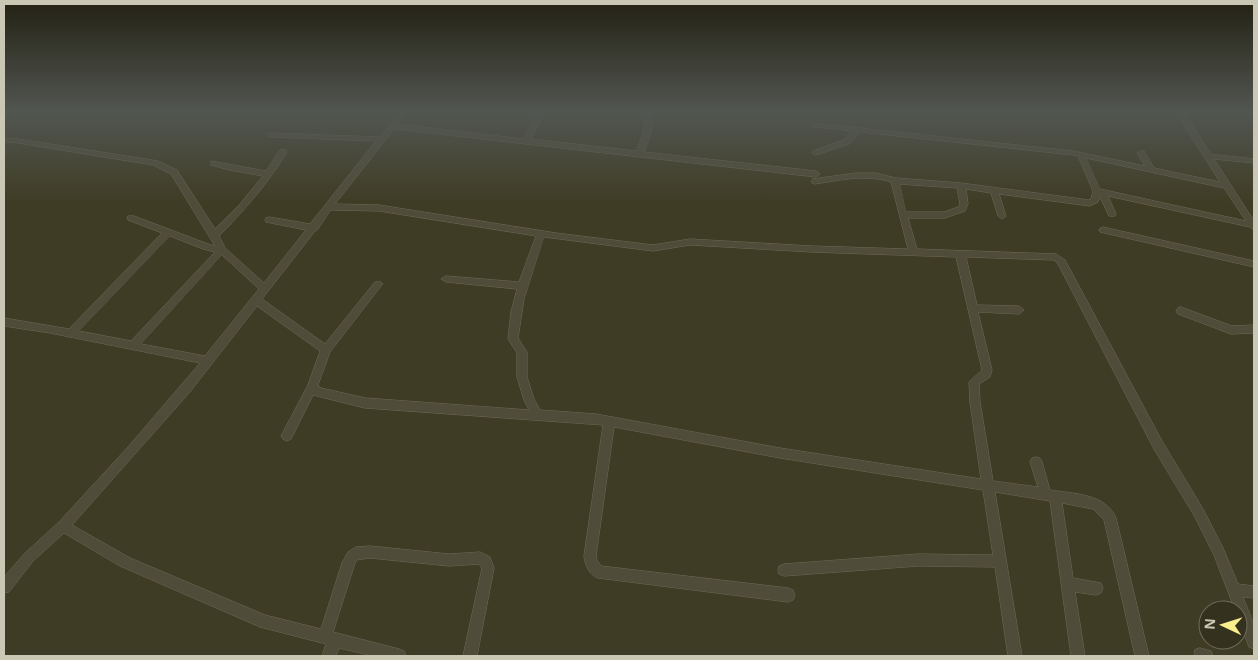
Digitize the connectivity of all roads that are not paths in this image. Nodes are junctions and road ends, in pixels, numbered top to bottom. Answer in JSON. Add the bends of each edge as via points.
{"nodes":[{"id":1,"x":25,"y":142,"type":"edge"},
{"id":2,"x":379,"y":142,"type":"edge"},
{"id":3,"x":526,"y":142,"type":"edge"},
{"id":4,"x":643,"y":142,"type":"edge"},
{"id":5,"x":846,"y":142,"type":"edge"},
{"id":6,"x":963,"y":142,"type":"edge"},
{"id":7,"x":1200,"y":142,"type":"edge"},
{"id":8,"x":283,"y":152,"type":"dead end"},
{"id":9,"x":1142,"y":152,"type":"dead end"},
{"id":10,"x":816,"y":153,"type":"dead end"},
{"id":11,"x":639,"y":155,"type":"junction"},
{"id":12,"x":1081,"y":155,"type":"junction"},
{"id":13,"x":1209,"y":156,"type":"junction"},
{"id":14,"x":1254,"y":160,"type":"edge"},
{"id":15,"x":214,"y":162,"type":"dead end"},
{"id":16,"x":1151,"y":169,"type":"junction"},
{"id":17,"x":269,"y":174,"type":"junction"},
{"id":18,"x":895,"y":181,"type":"junction"},
{"id":19,"x":961,"y":186,"type":"junction"},
{"id":20,"x":1229,"y":186,"type":"junction"},
{"id":21,"x":994,"y":190,"type":"junction"},
{"id":22,"x":1100,"y":192,"type":"junction"},
{"id":23,"x":331,"y":207,"type":"junction"},
{"id":24,"x":1244,"y":212,"type":"junction"},
{"id":25,"x":1254,"y":213,"type":"edge"},
{"id":26,"x":1112,"y":214,"type":"dead end"},
{"id":27,"x":903,"y":215,"type":"junction"},
{"id":28,"x":1002,"y":216,"type":"dead end"},
{"id":29,"x":131,"y":218,"type":"dead end"},
{"id":30,"x":270,"y":220,"type":"dead end"},
{"id":31,"x":1253,"y":227,"type":"edge"},
{"id":32,"x":314,"y":228,"type":"junction"},
{"id":33,"x":1103,"y":230,"type":"dead end"},
{"id":34,"x":168,"y":233,"type":"junction"},
{"id":35,"x":541,"y":233,"type":"junction"},
{"id":36,"x":214,"y":235,"type":"junction"},
{"id":37,"x":222,"y":250,"type":"junction"},
{"id":38,"x":913,"y":252,"type":"junction"},
{"id":39,"x":960,"y":253,"type":"junction"},
{"id":40,"x":1254,"y":264,"type":"edge"},
{"id":41,"x":446,"y":279,"type":"dead end"},
{"id":42,"x":378,"y":284,"type":"dead end"},
{"id":43,"x":522,"y":286,"type":"junction"},
{"id":44,"x":264,"y":289,"type":"junction"},
{"id":45,"x":256,"y":300,"type":"junction"},
{"id":46,"x":973,"y":308,"type":"junction"},
{"id":47,"x":1019,"y":310,"type":"dead end"},
{"id":48,"x":1181,"y":311,"type":"dead end"},
{"id":49,"x":4,"y":322,"type":"edge"},
{"id":50,"x":1254,"y":329,"type":"edge"},
{"id":51,"x":71,"y":333,"type":"junction"},
{"id":52,"x":133,"y":346,"type":"junction"},
{"id":53,"x":326,"y":350,"type":"junction"},
{"id":54,"x":208,"y":361,"type":"junction"},
{"id":55,"x":313,"y":385,"type":"junction"},
{"id":56,"x":538,"y":415,"type":"junction"},
{"id":57,"x":609,"y":422,"type":"junction"},
{"id":58,"x":288,"y":436,"type":"dead end"},
{"id":59,"x":1036,"y":462,"type":"dead end"},
{"id":60,"x":989,"y":485,"type":"junction"},
{"id":61,"x":1050,"y":496,"type":"junction"},
{"id":62,"x":63,"y":526,"type":"junction"},
{"id":63,"x":1000,"y":561,"type":"junction"},
{"id":64,"x":784,"y":570,"type":"dead end"},
{"id":65,"x":1068,"y":584,"type":"junction"},
{"id":66,"x":4,"y":587,"type":"edge"},
{"id":67,"x":1096,"y":588,"type":"dead end"},
{"id":68,"x":1235,"y":590,"type":"junction"},
{"id":69,"x":1254,"y":592,"type":"edge"},
{"id":70,"x":788,"y":594,"type":"dead end"},
{"id":71,"x":329,"y":639,"type":"junction"},
{"id":72,"x":1254,"y":642,"type":"edge"},
{"id":73,"x":329,"y":656,"type":"edge"},
{"id":74,"x":399,"y":656,"type":"edge"},
{"id":75,"x":470,"y":656,"type":"edge"},
{"id":76,"x":1014,"y":656,"type":"edge"},
{"id":77,"x":1078,"y":656,"type":"edge"},
{"id":78,"x":1142,"y":656,"type":"edge"}],
"edges":[{"from":1,"to":36,"type":"street","via":[[166,167],[174,172]]},
{"from":2,"to":23,"type":"street"},
{"from":3,"to":11,"type":"street"},
{"from":4,"to":11,"type":"street"},
{"from":5,"to":10,"type":"street"},
{"from":6,"to":12,"type":"street"},
{"from":7,"to":13,"type":"street"},
{"from":8,"to":17,"type":"street"},
{"from":9,"to":16,"type":"street"},
{"from":11,"to":18,"type":"street","via":[[816,178],[860,176]]},
{"from":12,"to":16,"type":"street"},
{"from":12,"to":22,"type":"street"},
{"from":13,"to":14,"type":"street"},
{"from":13,"to":20,"type":"street"},
{"from":15,"to":17,"type":"street","via":[[229,168]]},
{"from":16,"to":20,"type":"street"},
{"from":17,"to":36,"type":"street"},
{"from":18,"to":19,"type":"street"},
{"from":18,"to":27,"type":"street"},
{"from":19,"to":21,"type":"street"},
{"from":19,"to":27,"type":"street","via":[[962,209],[944,215]]},
{"from":20,"to":24,"type":"street"},
{"from":21,"to":22,"type":"street","via":[[1090,202]]},
{"from":21,"to":28,"type":"street"},
{"from":22,"to":26,"type":"street"},
{"from":22,"to":31,"type":"street"},
{"from":23,"to":32,"type":"street"},
{"from":23,"to":35,"type":"street","via":[[380,208]]},
{"from":24,"to":25,"type":"street"},
{"from":24,"to":31,"type":"street"},
{"from":27,"to":38,"type":"street"},
{"from":29,"to":34,"type":"street"},
{"from":30,"to":32,"type":"street"},
{"from":32,"to":44,"type":"street"},
{"from":33,"to":40,"type":"street"},
{"from":34,"to":37,"type":"street"},
{"from":34,"to":51,"type":"street"},
{"from":35,"to":38,"type":"street","via":[[653,248],[690,242]]},
{"from":35,"to":43,"type":"street"},
{"from":36,"to":37,"type":"street"},
{"from":37,"to":44,"type":"street"},
{"from":37,"to":52,"type":"street"},
{"from":38,"to":39,"type":"street"},
{"from":39,"to":46,"type":"street"},
{"from":39,"to":68,"type":"street","via":[[1052,256],[1062,262],[1158,445],[1199,513]]},
{"from":41,"to":43,"type":"street"},
{"from":42,"to":53,"type":"street"},
{"from":43,"to":56,"type":"street","via":[[513,340],[522,352],[525,389]]},
{"from":44,"to":45,"type":"street"},
{"from":45,"to":53,"type":"street"},
{"from":45,"to":54,"type":"street"},
{"from":46,"to":47,"type":"street"},
{"from":46,"to":60,"type":"street","via":[[987,370],[974,382]]},
{"from":48,"to":50,"type":"street","via":[[1231,330]]},
{"from":49,"to":51,"type":"street"},
{"from":51,"to":52,"type":"street"},
{"from":52,"to":54,"type":"street"},
{"from":53,"to":55,"type":"street"},
{"from":54,"to":62,"type":"street"},
{"from":55,"to":56,"type":"street","via":[[318,392],[365,403]]},
{"from":55,"to":58,"type":"street"},
{"from":56,"to":57,"type":"street"},
{"from":57,"to":60,"type":"street","via":[[780,454]]},
{"from":57,"to":70,"type":"street","via":[[590,556],[598,572]]},
{"from":59,"to":61,"type":"street"},
{"from":60,"to":61,"type":"street"},
{"from":60,"to":63,"type":"street"},
{"from":61,"to":65,"type":"street"},
{"from":61,"to":78,"type":"street","via":[[1096,504],[1110,518]]},
{"from":62,"to":66,"type":"street","via":[[29,557]]},
{"from":62,"to":71,"type":"street","via":[[125,562],[238,611],[264,622]]},
{"from":63,"to":64,"type":"street","via":[[918,560]]},
{"from":63,"to":76,"type":"street"},
{"from":65,"to":67,"type":"street"},
{"from":65,"to":77,"type":"street"},
{"from":68,"to":69,"type":"street"},
{"from":68,"to":72,"type":"street"},
{"from":71,"to":73,"type":"street"},
{"from":71,"to":74,"type":"street"},
{"from":71,"to":75,"type":"street","via":[[347,567],[356,553],[449,560],[480,558],[488,568]]}]}
